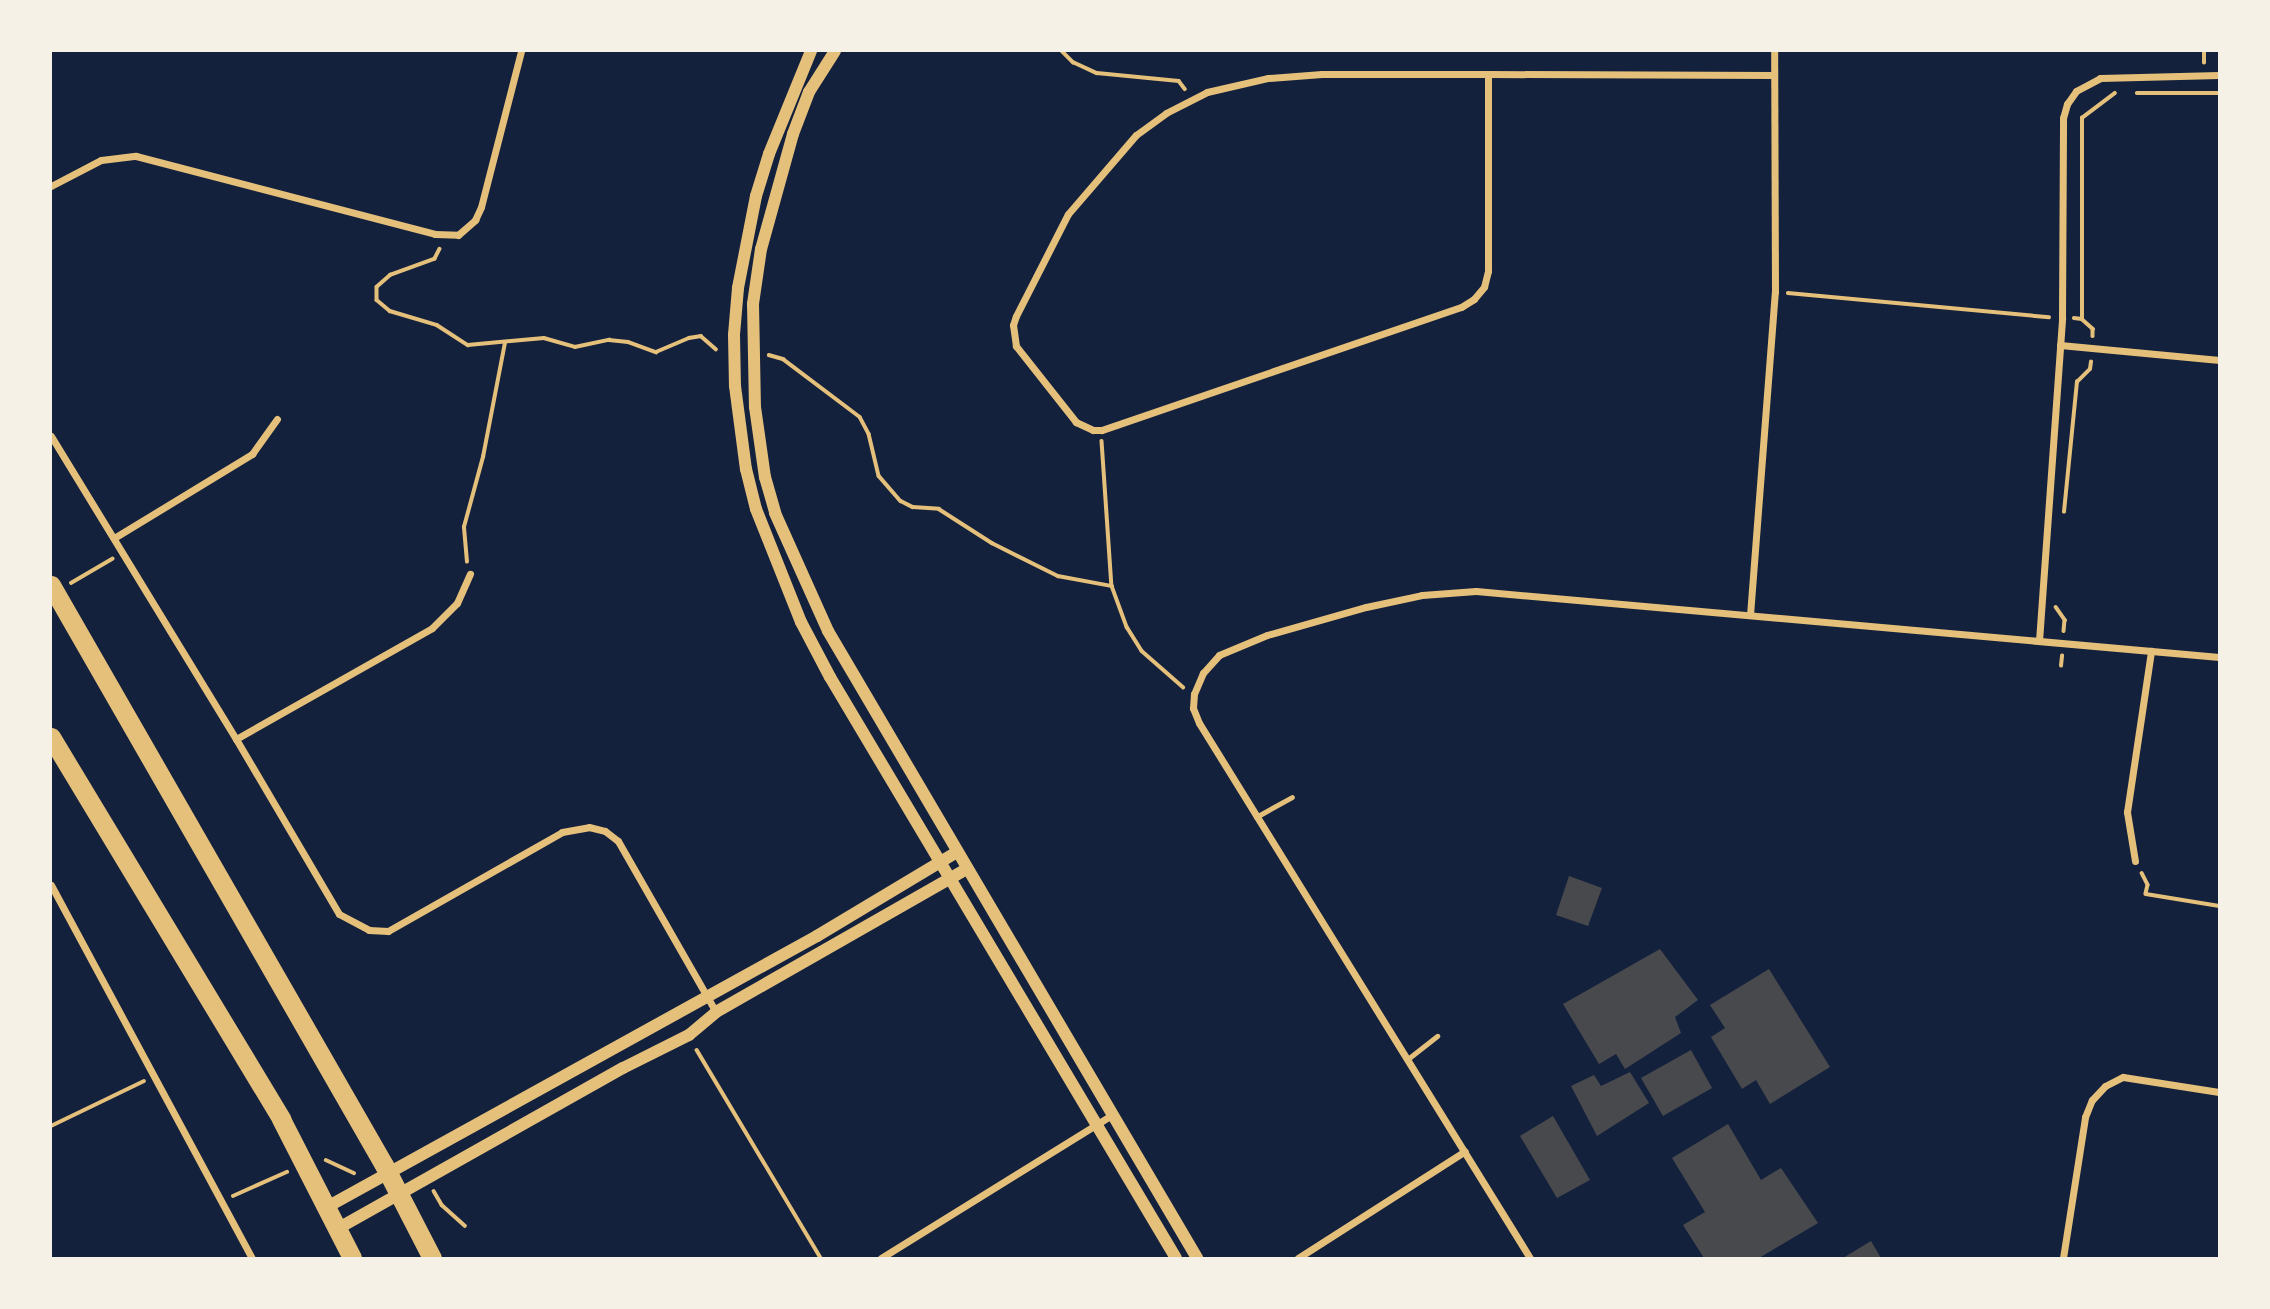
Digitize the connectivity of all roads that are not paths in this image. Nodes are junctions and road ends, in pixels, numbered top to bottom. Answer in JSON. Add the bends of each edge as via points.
{"nodes":[{"id":1,"x":522,"y":51,"type":"edge"},
{"id":2,"x":811,"y":51,"type":"edge"},
{"id":3,"x":835,"y":51,"type":"edge"},
{"id":4,"x":1774,"y":51,"type":"edge"},
{"id":5,"x":1488,"y":74,"type":"junction"},
{"id":6,"x":1774,"y":75,"type":"junction"},
{"id":7,"x":2219,"y":75,"type":"edge"},
{"id":8,"x":51,"y":186,"type":"edge"},
{"id":9,"x":2060,"y":345,"type":"junction"},
{"id":10,"x":2219,"y":360,"type":"edge"},
{"id":11,"x":276,"y":419,"type":"dead end"},
{"id":12,"x":51,"y":436,"type":"edge"},
{"id":13,"x":114,"y":538,"type":"junction"},
{"id":14,"x":470,"y":574,"type":"road end"},
{"id":15,"x":51,"y":585,"type":"edge"},
{"id":16,"x":1750,"y":615,"type":"junction"},
{"id":17,"x":2039,"y":641,"type":"junction"},
{"id":18,"x":2151,"y":651,"type":"junction"},
{"id":19,"x":2219,"y":657,"type":"edge"},
{"id":20,"x":51,"y":737,"type":"edge"},
{"id":21,"x":236,"y":738,"type":"junction"},
{"id":22,"x":1292,"y":797,"type":"dead end"},
{"id":23,"x":1256,"y":817,"type":"junction"},
{"id":24,"x":957,"y":852,"type":"junction"},
{"id":25,"x":2135,"y":861,"type":"dead end"},
{"id":26,"x":939,"y":862,"type":"junction"},
{"id":27,"x":967,"y":869,"type":"junction"},
{"id":28,"x":949,"y":879,"type":"junction"},
{"id":29,"x":51,"y":885,"type":"edge"},
{"id":30,"x":707,"y":997,"type":"junction"},
{"id":31,"x":716,"y":1012,"type":"junction"},
{"id":32,"x":1437,"y":1036,"type":"dead end"},
{"id":33,"x":1409,"y":1058,"type":"junction"},
{"id":34,"x":2219,"y":1092,"type":"edge"},
{"id":35,"x":1112,"y":1115,"type":"junction"},
{"id":36,"x":1098,"y":1124,"type":"junction"},
{"id":37,"x":1465,"y":1151,"type":"junction"},
{"id":38,"x":387,"y":1170,"type":"junction"},
{"id":39,"x":400,"y":1195,"type":"junction"},
{"id":40,"x":327,"y":1207,"type":"junction"},
{"id":41,"x":337,"y":1229,"type":"junction"},
{"id":42,"x":252,"y":1258,"type":"edge"},
{"id":43,"x":352,"y":1258,"type":"edge"},
{"id":44,"x":432,"y":1258,"type":"edge"},
{"id":45,"x":881,"y":1258,"type":"edge"},
{"id":46,"x":1176,"y":1258,"type":"edge"},
{"id":47,"x":1197,"y":1258,"type":"edge"},
{"id":48,"x":1297,"y":1258,"type":"edge"},
{"id":49,"x":1530,"y":1258,"type":"edge"},
{"id":50,"x":2063,"y":1258,"type":"edge"}],
"edges":[{"from":1,"to":8,"type":"street","via":[[481,207],[458,235],[446,236],[136,156],[101,160]]},
{"from":2,"to":26,"type":"street","via":[[783,113],[756,196],[738,288],[734,355],[746,469],[768,545],[830,677]]},
{"from":3,"to":24,"type":"street","via":[[808,92],[761,249],[752,355],[765,477],[789,548],[828,631]]},
{"from":4,"to":6,"type":"street"},
{"from":5,"to":5,"type":"street","via":[[1489,271],[1484,287],[1461,307],[1101,430],[1076,422],[1016,346],[1013,326],[1068,214],[1136,135],[1192,99],[1230,86],[1294,75]]},
{"from":5,"to":6,"type":"street"},
{"from":6,"to":16,"type":"street","via":[[1775,292]]},
{"from":7,"to":9,"type":"street","via":[[2100,78],[2076,91],[2067,104],[2063,118]]},
{"from":9,"to":10,"type":"street"},
{"from":9,"to":17,"type":"street"},
{"from":11,"to":13,"type":"street","via":[[252,453]]},
{"from":12,"to":13,"type":"street"},
{"from":13,"to":21,"type":"street"},
{"from":14,"to":21,"type":"street","via":[[457,603],[432,628]]},
{"from":15,"to":38,"type":"highway"},
{"from":16,"to":17,"type":"street"},
{"from":16,"to":23,"type":"street","via":[[1476,591],[1422,594],[1267,635],[1219,655],[1203,673],[1193,708]]},
{"from":17,"to":18,"type":"street"},
{"from":18,"to":19,"type":"street"},
{"from":18,"to":25,"type":"street","via":[[2127,811]]},
{"from":20,"to":40,"type":"highway","via":[[281,1119]]},
{"from":21,"to":30,"type":"street","via":[[339,914],[354,923],[388,931],[562,832],[589,827],[618,841]]},
{"from":22,"to":23,"type":"lane"},
{"from":23,"to":33,"type":"street"},
{"from":24,"to":26,"type":"street"},
{"from":24,"to":27,"type":"street"},
{"from":26,"to":28,"type":"street"},
{"from":26,"to":30,"type":"street"},
{"from":27,"to":28,"type":"street"},
{"from":27,"to":35,"type":"street"},
{"from":28,"to":31,"type":"street"},
{"from":28,"to":36,"type":"street"},
{"from":29,"to":42,"type":"street"},
{"from":30,"to":31,"type":"street"},
{"from":30,"to":38,"type":"street"},
{"from":31,"to":39,"type":"street","via":[[688,1035]]},
{"from":32,"to":33,"type":"lane"},
{"from":33,"to":37,"type":"street"},
{"from":34,"to":50,"type":"street","via":[[2123,1077],[2105,1086],[2085,1117]]},
{"from":35,"to":36,"type":"street"},
{"from":35,"to":47,"type":"street"},
{"from":36,"to":45,"type":"street"},
{"from":36,"to":46,"type":"street"},
{"from":37,"to":48,"type":"street"},
{"from":37,"to":49,"type":"street"},
{"from":38,"to":39,"type":"highway"},
{"from":38,"to":40,"type":"street"},
{"from":39,"to":41,"type":"street"},
{"from":39,"to":44,"type":"highway"},
{"from":40,"to":41,"type":"highway"},
{"from":41,"to":43,"type":"highway"}]}
